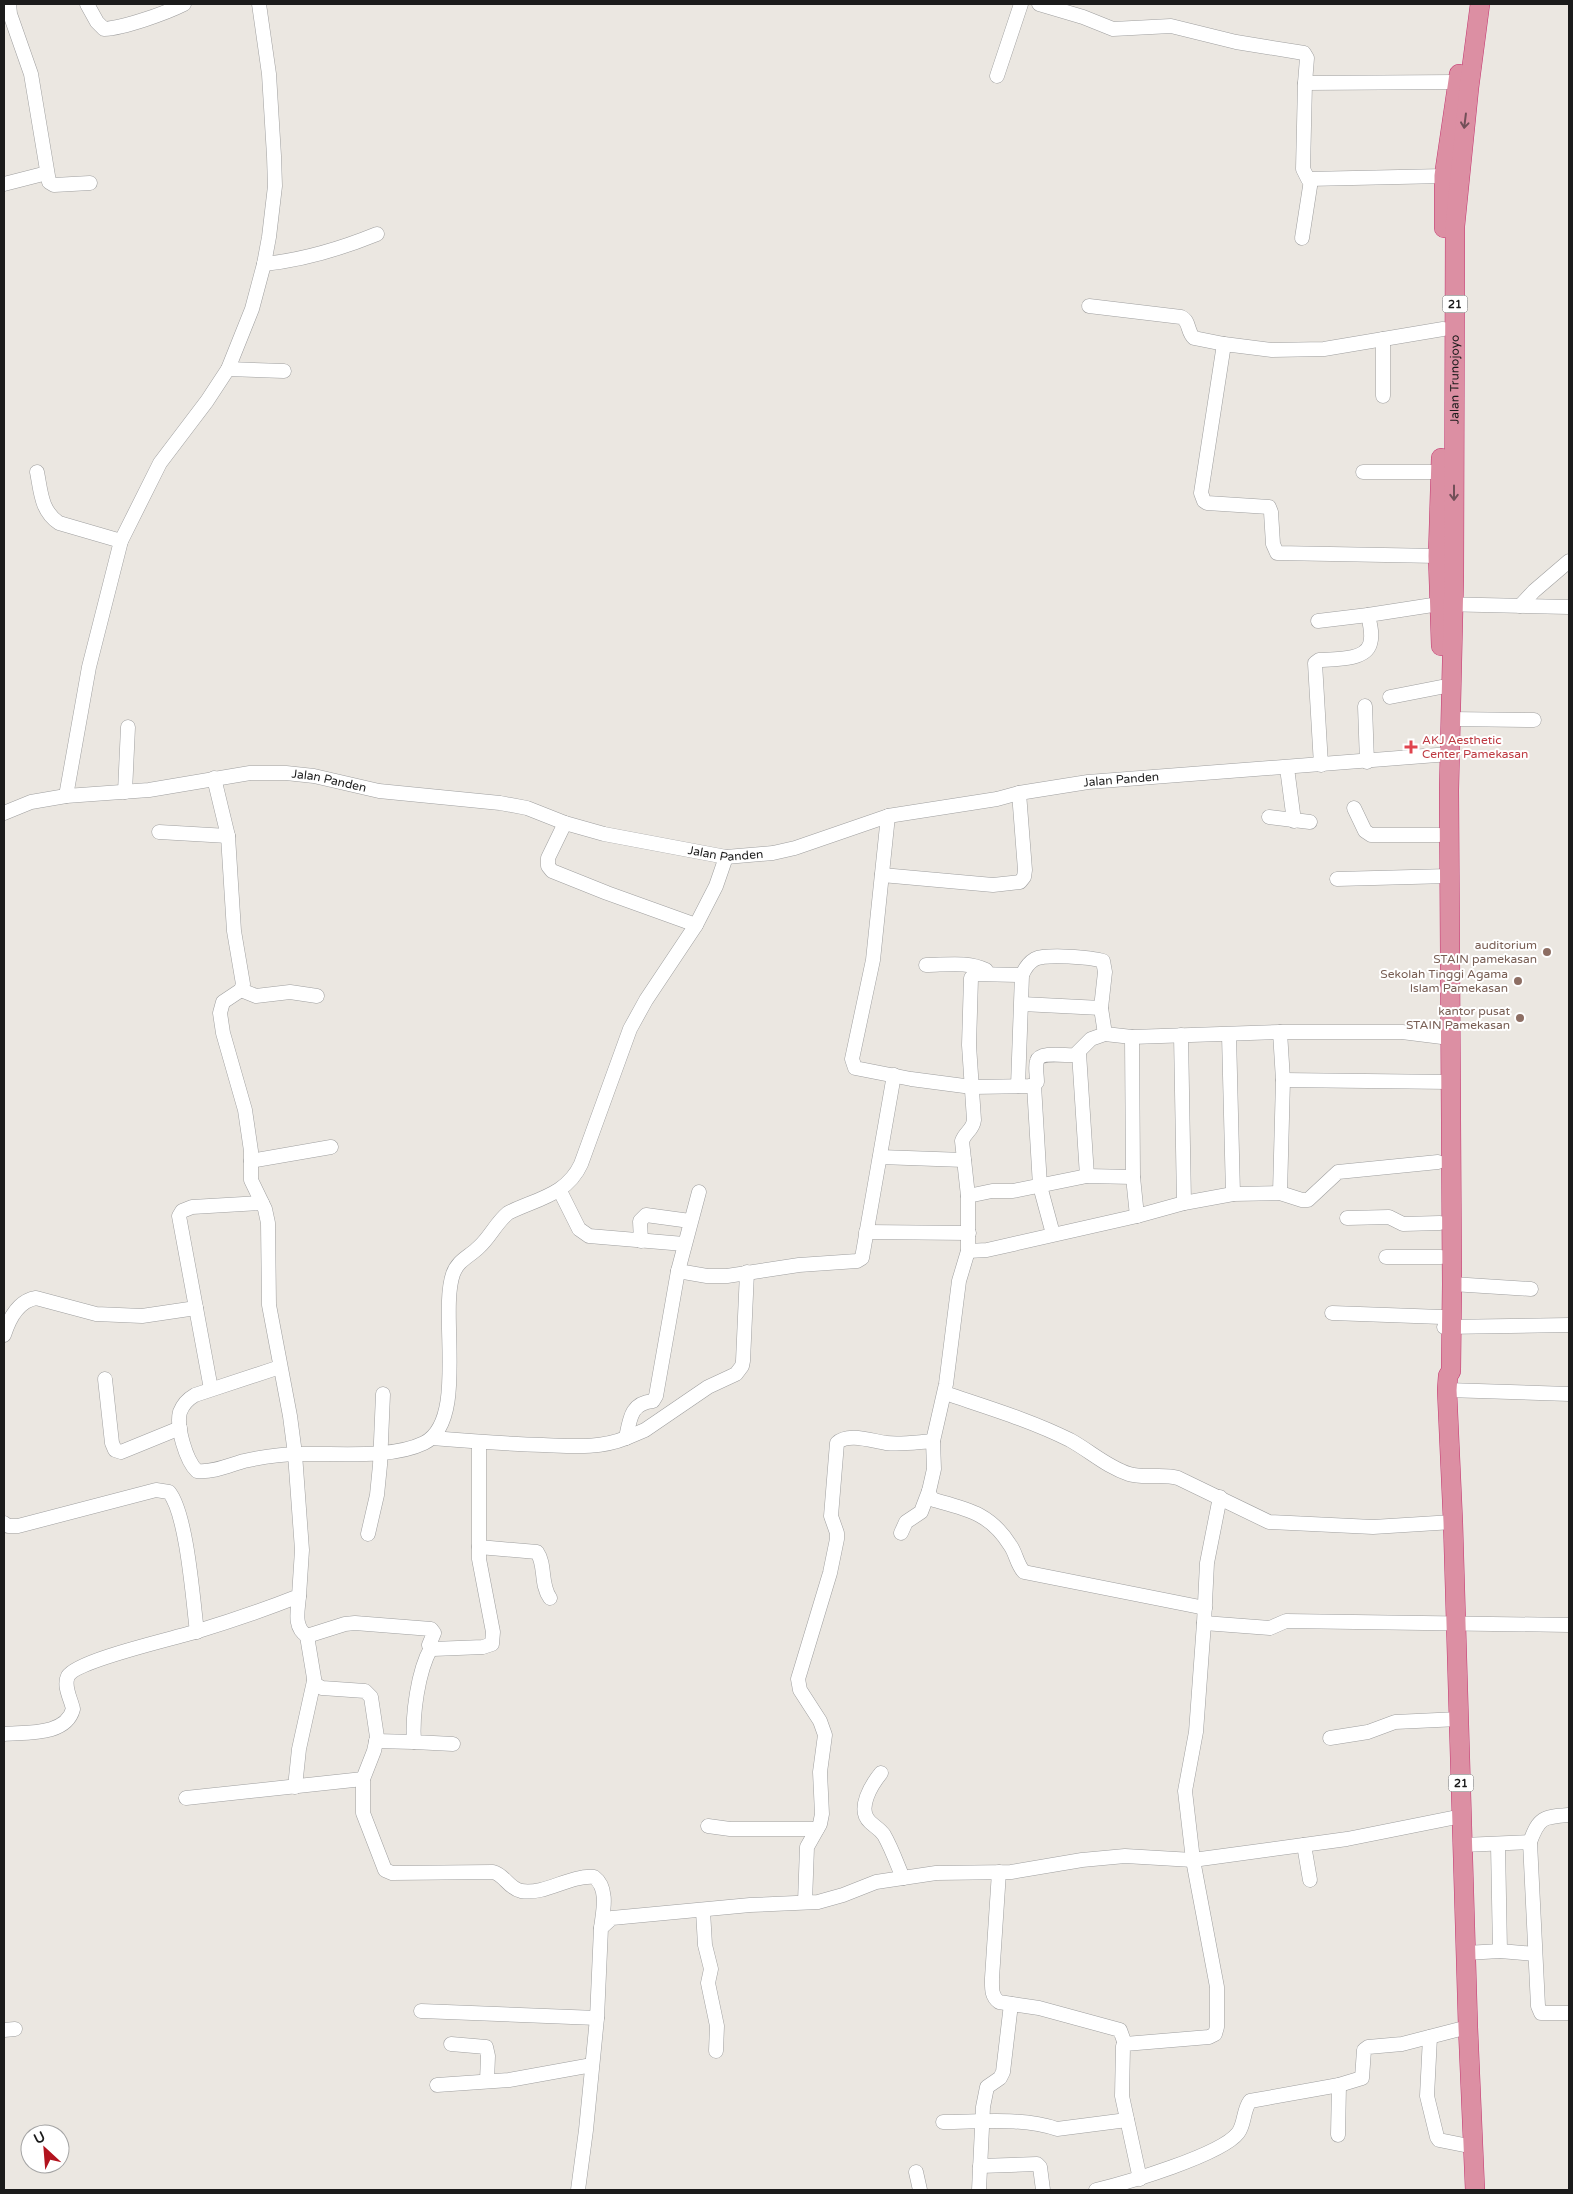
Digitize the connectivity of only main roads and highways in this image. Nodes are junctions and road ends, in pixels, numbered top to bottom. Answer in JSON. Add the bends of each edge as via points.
{"nodes":[{"id":1,"x":1468,"y":4,"type":"edge"},
{"id":2,"x":1480,"y":4,"type":"edge"},
{"id":3,"x":1446,"y":605,"type":"junction"},
{"id":4,"x":1445,"y":754,"type":"junction"},
{"id":5,"x":1444,"y":876,"type":"junction"},
{"id":6,"x":1444,"y":1082,"type":"junction"},
{"id":7,"x":1446,"y":1324,"type":"junction"},
{"id":8,"x":1475,"y":2190,"type":"edge"}],
"edges":[{"from":1,"to":3,"type":"highway","name":"Jalan Trunojoyo","number":"21","via":[[1444,176],[1438,556]]},
{"from":2,"to":3,"type":"highway","name":"Jalan Trunojoyo","number":"21","one_way":true,"via":[[1455,226]]},
{"from":3,"to":4,"type":"highway","number":"21","via":[[1441,687]]},
{"from":3,"to":4,"type":"highway","number":"21","via":[[1451,719]]},
{"from":4,"to":5,"type":"highway","number":"21"},
{"from":4,"to":5,"type":"highway","number":"21","via":[[1439,835]]},
{"from":5,"to":6,"type":"highway","number":"21"},
{"from":6,"to":7,"type":"highway","number":"21","via":[[1438,1162]]},
{"from":6,"to":7,"type":"highway","number":"21","via":[[1452,1284]]},
{"from":7,"to":8,"type":"highway","number":"21","via":[[1445,1370]]}]}
